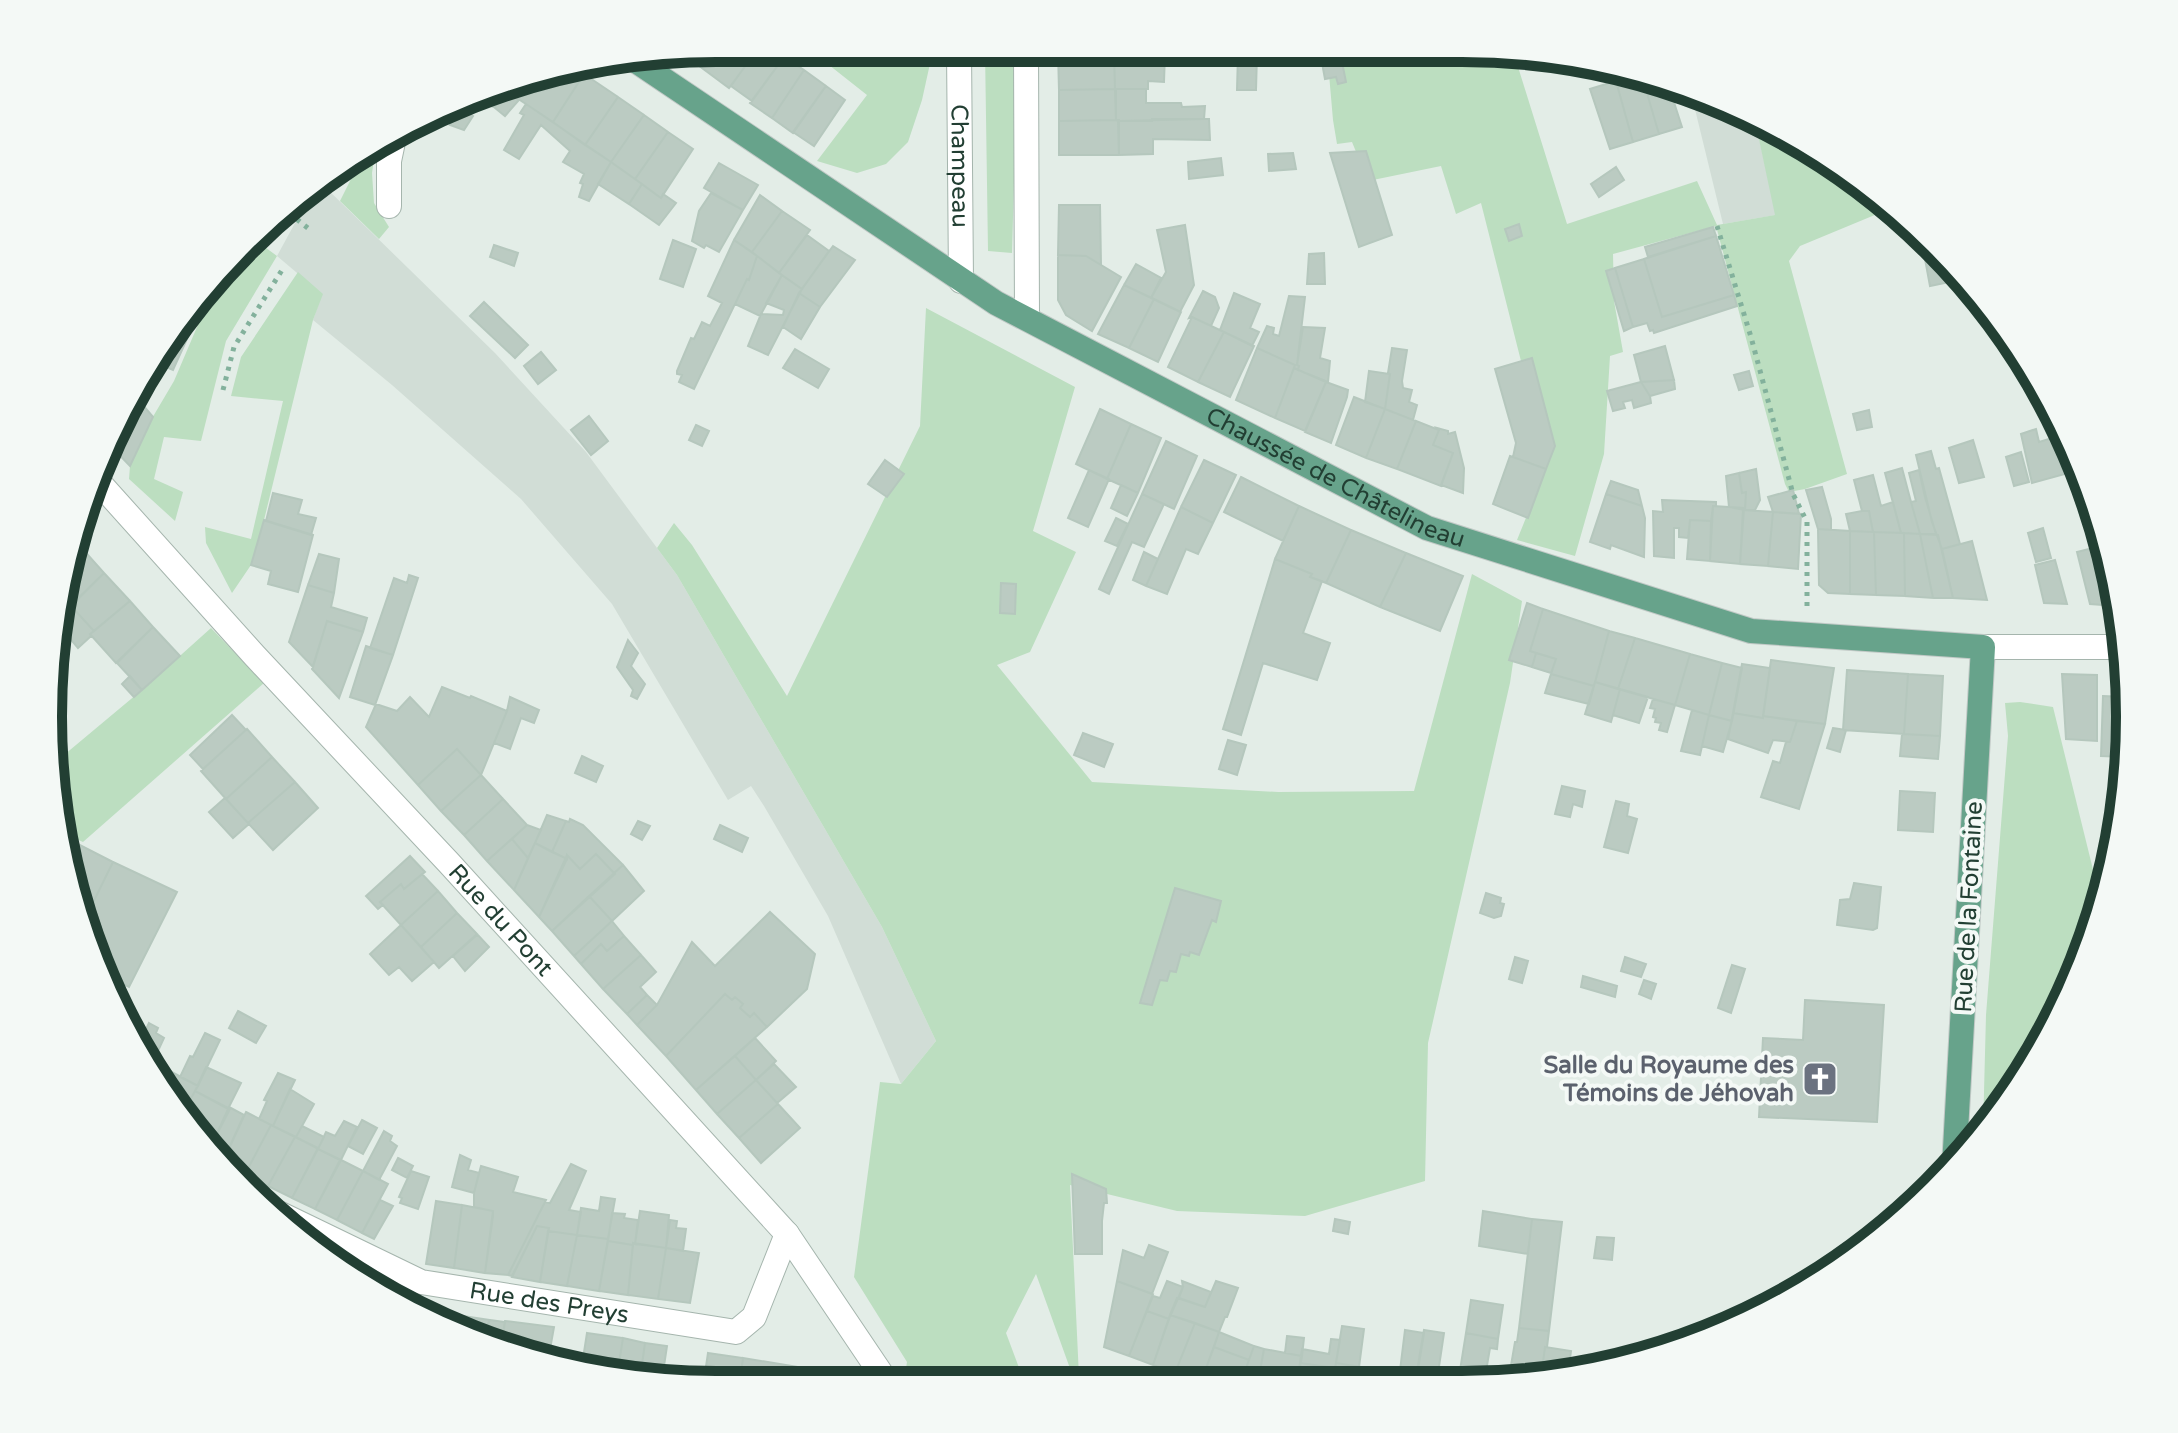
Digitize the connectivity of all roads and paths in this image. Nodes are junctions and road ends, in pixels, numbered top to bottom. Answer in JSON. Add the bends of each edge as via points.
{"nodes":[{"id":1,"x":959,"y":62,"type":"edge"},
{"id":2,"x":1026,"y":62,"type":"edge"},
{"id":3,"x":644,"y":66,"type":"edge"},
{"id":4,"x":392,"y":149,"type":"edge"},
{"id":5,"x":389,"y":206,"type":"dead end"},
{"id":6,"x":294,"y":217,"type":"edge"},
{"id":7,"x":1717,"y":226,"type":"dead end"},
{"id":8,"x":309,"y":229,"type":"dead end"},
{"id":9,"x":282,"y":270,"type":"dead end"},
{"id":10,"x":961,"y":281,"type":"junction"},
{"id":11,"x":1027,"y":318,"type":"junction"},
{"id":12,"x":223,"y":390,"type":"dead end"},
{"id":13,"x":104,"y":488,"type":"edge"},
{"id":14,"x":1807,"y":635,"type":"junction"},
{"id":15,"x":1983,"y":647,"type":"junction"},
{"id":16,"x":2112,"y":647,"type":"edge"},
{"id":17,"x":1955,"y":1147,"type":"edge"},
{"id":18,"x":307,"y":1227,"type":"edge"},
{"id":19,"x":787,"y":1234,"type":"junction"},
{"id":20,"x":879,"y":1371,"type":"edge"}],
"edges":[{"from":1,"to":10,"type":"street","name":"Champeau"},
{"from":2,"to":11,"type":"street"},
{"from":3,"to":10,"type":"main road","name":"Chaussée de Châtelineau"},
{"from":4,"to":5,"type":"street"},
{"from":6,"to":8,"type":"path"},
{"from":7,"to":14,"type":"path","via":[[1793,494],[1807,522]]},
{"from":9,"to":12,"type":"path","via":[[234,347]]},
{"from":10,"to":11,"type":"main road","name":"Chaussée de Châtelineau"},
{"from":11,"to":14,"type":"main road","name":"Chaussée de Châtelineau","via":[[1427,528],[1751,631]]},
{"from":13,"to":19,"type":"street","name":"Rue du Pont"},
{"from":14,"to":15,"type":"main road","name":"Chaussée de Châtelineau"},
{"from":15,"to":16,"type":"street","name":"Chaussée de Châtelineau"},
{"from":15,"to":17,"type":"main road","name":"Rue de la Fontaine"},
{"from":18,"to":19,"type":"street","name":"Rue des Preys","via":[[421,1282],[736,1332],[754,1317]]},
{"from":19,"to":20,"type":"street","name":"Rue du Pont"}]}
